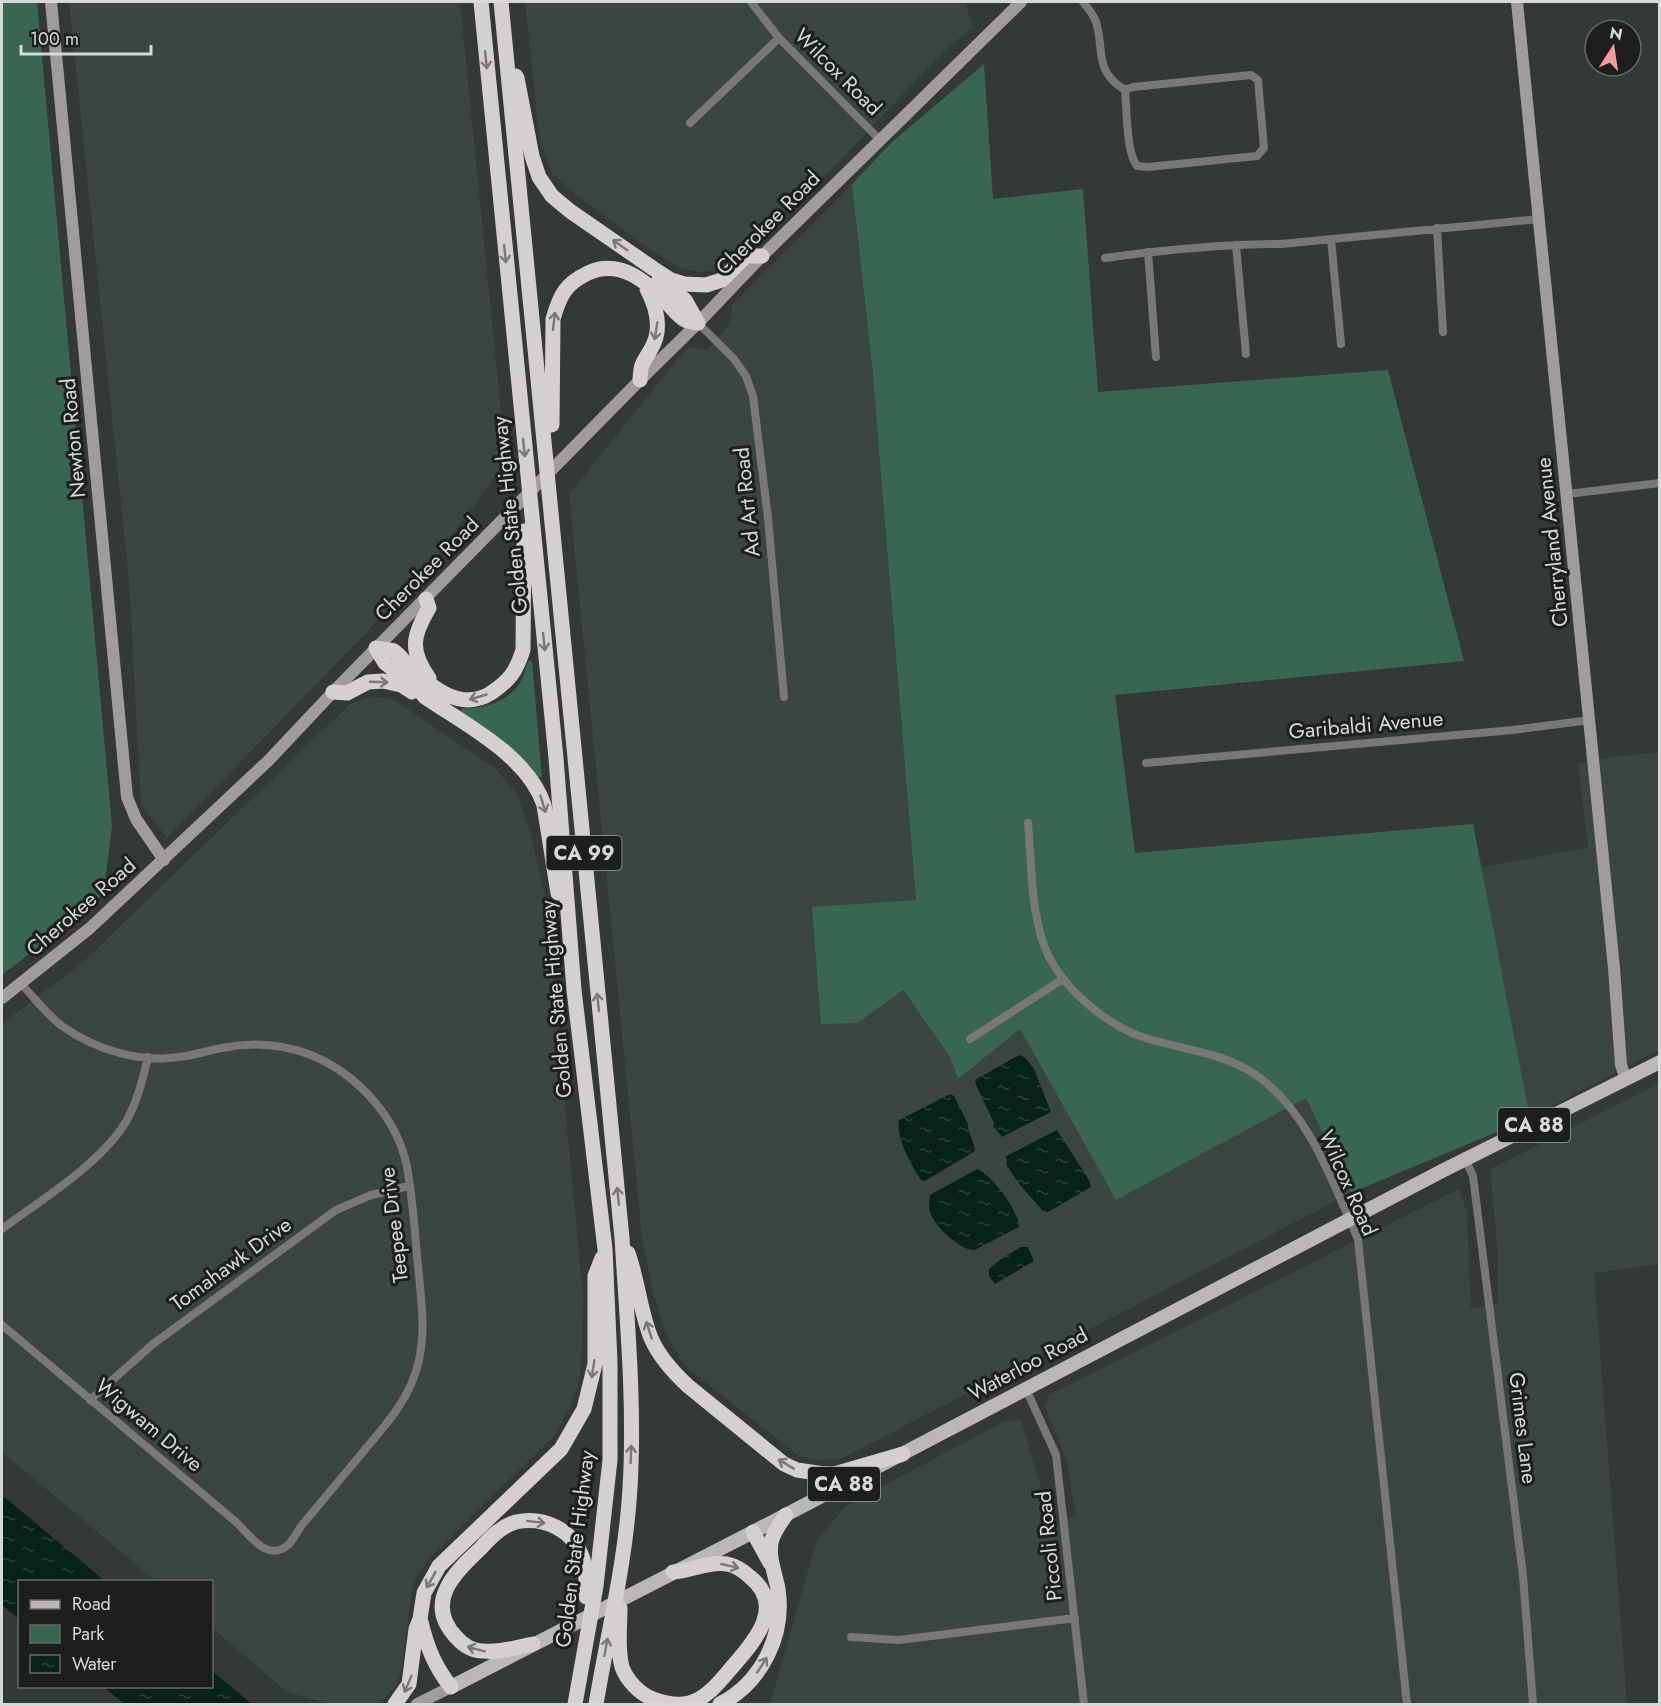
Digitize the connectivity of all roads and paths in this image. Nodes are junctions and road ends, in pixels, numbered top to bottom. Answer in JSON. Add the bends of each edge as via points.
{"nodes":[{"id":1,"x":51,"y":2,"type":"edge"},
{"id":2,"x":481,"y":2,"type":"edge"},
{"id":3,"x":501,"y":2,"type":"edge"},
{"id":4,"x":751,"y":2,"type":"edge"},
{"id":5,"x":1021,"y":2,"type":"edge"},
{"id":6,"x":1083,"y":2,"type":"edge"},
{"id":7,"x":1518,"y":2,"type":"edge"},
{"id":8,"x":779,"y":39,"type":"junction"},
{"id":9,"x":507,"y":69,"type":"junction"},
{"id":10,"x":1125,"y":90,"type":"junction"},
{"id":11,"x":690,"y":123,"type":"dead end"},
{"id":12,"x":879,"y":139,"type":"junction"},
{"id":13,"x":1539,"y":219,"type":"junction"},
{"id":14,"x":1437,"y":228,"type":"junction"},
{"id":15,"x":1331,"y":239,"type":"junction"},
{"id":16,"x":1236,"y":244,"type":"junction"},
{"id":17,"x":1148,"y":252,"type":"junction"},
{"id":18,"x":762,"y":256,"type":"junction"},
{"id":19,"x":1105,"y":258,"type":"dead end"},
{"id":20,"x":654,"y":269,"type":"junction"},
{"id":21,"x":642,"y":281,"type":"junction"},
{"id":22,"x":698,"y":323,"type":"junction"},
{"id":23,"x":1443,"y":332,"type":"dead end"},
{"id":24,"x":1341,"y":344,"type":"dead end"},
{"id":25,"x":1246,"y":354,"type":"dead end"},
{"id":26,"x":1156,"y":357,"type":"dead end"},
{"id":27,"x":640,"y":380,"type":"junction"},
{"id":28,"x":546,"y":450,"type":"junction"},
{"id":29,"x":1659,"y":483,"type":"edge"},
{"id":30,"x":529,"y":494,"type":"junction"},
{"id":31,"x":1567,"y":494,"type":"junction"},
{"id":32,"x":426,"y":599,"type":"junction"},
{"id":33,"x":376,"y":648,"type":"junction"},
{"id":34,"x":428,"y":691,"type":"junction"},
{"id":35,"x":333,"y":692,"type":"junction"},
{"id":36,"x":784,"y":697,"type":"dead end"},
{"id":37,"x":1590,"y":720,"type":"junction"},
{"id":38,"x":1146,"y":763,"type":"dead end"},
{"id":39,"x":1028,"y":823,"type":"dead end"},
{"id":40,"x":164,"y":860,"type":"junction"},
{"id":41,"x":568,"y":907,"type":"junction"},
{"id":42,"x":1064,"y":979,"type":"junction"},
{"id":43,"x":21,"y":984,"type":"junction"},
{"id":44,"x":2,"y":998,"type":"edge"},
{"id":45,"x":970,"y":1040,"type":"dead end"},
{"id":46,"x":148,"y":1057,"type":"junction"},
{"id":47,"x":1659,"y":1062,"type":"edge"},
{"id":48,"x":1626,"y":1079,"type":"junction"},
{"id":49,"x":1465,"y":1159,"type":"junction"},
{"id":50,"x":409,"y":1186,"type":"junction"},
{"id":51,"x":1349,"y":1221,"type":"junction"},
{"id":52,"x":2,"y":1229,"type":"edge"},
{"id":53,"x":622,"y":1238,"type":"junction"},
{"id":54,"x":605,"y":1250,"type":"junction"},
{"id":55,"x":2,"y":1325,"type":"edge"},
{"id":56,"x":1026,"y":1389,"type":"junction"},
{"id":57,"x":90,"y":1400,"type":"junction"},
{"id":58,"x":903,"y":1454,"type":"junction"},
{"id":59,"x":786,"y":1515,"type":"junction"},
{"id":60,"x":753,"y":1532,"type":"junction"},
{"id":61,"x":273,"y":1551,"type":"joint"},
{"id":62,"x":621,"y":1560,"type":"junction"},
{"id":63,"x":775,"y":1570,"type":"junction"},
{"id":64,"x":673,"y":1572,"type":"junction"},
{"id":65,"x":1075,"y":1618,"type":"junction"},
{"id":66,"x":420,"y":1619,"type":"junction"},
{"id":67,"x":850,"y":1637,"type":"dead end"},
{"id":68,"x":586,"y":1640,"type":"junction"},
{"id":69,"x":533,"y":1644,"type":"junction"},
{"id":70,"x":451,"y":1687,"type":"junction"},
{"id":71,"x":395,"y":1704,"type":"edge"},
{"id":72,"x":417,"y":1704,"type":"edge"},
{"id":73,"x":574,"y":1704,"type":"edge"},
{"id":74,"x":596,"y":1704,"type":"edge"},
{"id":75,"x":720,"y":1704,"type":"edge"},
{"id":76,"x":1084,"y":1704,"type":"edge"},
{"id":77,"x":1407,"y":1704,"type":"edge"},
{"id":78,"x":1533,"y":1704,"type":"edge"}],
"edges":[{"from":1,"to":40,"type":"street","name":"Newton Road","via":[[127,797],[136,819]]},
{"from":2,"to":30,"type":"highway","name":"Golden State Highway","number":"CA 99","one_way":true},
{"from":3,"to":9,"type":"highway","name":"Golden State Highway","number":"CA 99"},
{"from":4,"to":8,"type":"street","name":"Wilcox Road"},
{"from":5,"to":12,"type":"street","name":"Cherokee Road"},
{"from":6,"to":10,"type":"street","via":[[1096,22],[1101,64]]},
{"from":7,"to":13,"type":"street","name":"Cherryland Avenue"},
{"from":8,"to":11,"type":"street"},
{"from":8,"to":12,"type":"street","name":"Wilcox Road"},
{"from":20,"to":9,"type":"highway","one_way":true,"via":[[552,196],[539,177],[532,156],[518,78]]},
{"from":9,"to":28,"type":"highway","name":"Golden State Highway","number":"CA 99"},
{"from":10,"to":10,"type":"street","via":[[1254,76],[1258,80],[1264,148],[1257,156],[1137,166],[1131,153]]},
{"from":12,"to":18,"type":"street","name":"Cherokee Road"},
{"from":13,"to":14,"type":"street"},
{"from":13,"to":31,"type":"street","name":"Cherryland Avenue"},
{"from":14,"to":15,"type":"street"},
{"from":14,"to":23,"type":"street"},
{"from":15,"to":16,"type":"street"},
{"from":15,"to":24,"type":"street"},
{"from":16,"to":17,"type":"street"},
{"from":16,"to":25,"type":"street"},
{"from":17,"to":19,"type":"street"},
{"from":17,"to":26,"type":"street"},
{"from":18,"to":20,"type":"highway","via":[[746,256],[722,280],[706,285],[684,284]]},
{"from":18,"to":22,"type":"street","name":"Cherokee Road"},
{"from":20,"to":22,"type":"highway","via":[[658,278],[685,300]]},
{"from":21,"to":22,"type":"highway","via":[[685,321]]},
{"from":21,"to":27,"type":"highway","one_way":true,"via":[[657,309],[658,324],[652,349],[641,363]]},
{"from":28,"to":21,"type":"highway","one_way":true,"via":[[552,430],[553,319],[565,289],[593,270],[609,268],[621,269]]},
{"from":22,"to":27,"type":"street","name":"Cherokee Road"},
{"from":22,"to":36,"type":"street","name":"Ad Art Road","via":[[734,359],[753,396]]},
{"from":27,"to":32,"type":"street","name":"Cherokee Road"},
{"from":53,"to":28,"type":"highway","name":"Golden State Highway","number":"CA 99","one_way":true},
{"from":29,"to":31,"type":"street"},
{"from":30,"to":34,"type":"highway","one_way":true,"via":[[524,523],[523,650],[518,663],[508,681],[486,696],[465,701]]},
{"from":30,"to":41,"type":"highway","name":"Golden State Highway","number":"CA 99","one_way":true},
{"from":31,"to":37,"type":"street","name":"Cherryland Avenue"},
{"from":32,"to":33,"type":"street","name":"Cherokee Road"},
{"from":32,"to":34,"type":"highway","via":[[429,608],[418,627],[415,643],[420,666],[430,679]]},
{"from":33,"to":34,"type":"highway","via":[[393,651]]},
{"from":33,"to":35,"type":"street","name":"Cherokee Road"},
{"from":35,"to":34,"type":"highway","one_way":true,"via":[[347,693],[368,682],[383,681],[416,695]]},
{"from":34,"to":41,"type":"highway","one_way":true,"via":[[512,756],[529,776],[544,805],[558,895]]},
{"from":35,"to":40,"type":"street","name":"Cherokee Road","via":[[269,760]]},
{"from":37,"to":38,"type":"street","name":"Garibaldi Avenue"},
{"from":37,"to":48,"type":"street","name":"Cherryland Avenue","via":[[1621,1065]]},
{"from":39,"to":42,"type":"street","name":"Wilcox Road","via":[[1042,937]]},
{"from":40,"to":43,"type":"street","name":"Cherokee Road"},
{"from":41,"to":54,"type":"highway","name":"Golden State Highway","number":"CA 99"},
{"from":42,"to":45,"type":"street"},
{"from":42,"to":51,"type":"street","name":"Wilcox Road","via":[[1118,1028],[1225,1059],[1272,1089],[1300,1122],[1328,1170]]},
{"from":43,"to":44,"type":"street","name":"Cherokee Road"},
{"from":43,"to":46,"type":"street","name":"Teepee Drive","via":[[60,1025],[86,1041],[123,1054]]},
{"from":46,"to":50,"type":"street","name":"Teepee Drive","via":[[264,1045],[288,1048],[327,1062],[348,1076],[379,1107],[399,1142]]},
{"from":46,"to":52,"type":"street","via":[[129,1117],[110,1145]]},
{"from":47,"to":48,"type":"main road","name":"Waterloo Road","number":"CA 88"},
{"from":48,"to":49,"type":"main road","name":"Waterloo Road","number":"CA 88"},
{"from":49,"to":51,"type":"main road","name":"Waterloo Road","number":"CA 88"},
{"from":49,"to":78,"type":"street","name":"Grimes Lane","via":[[1473,1176],[1522,1565]]},
{"from":50,"to":57,"type":"street","name":"Tomahawk Drive","via":[[371,1195],[336,1210],[153,1344]]},
{"from":50,"to":61,"type":"street","name":"Teepee Drive","via":[[423,1331],[413,1381],[395,1413],[289,1544]]},
{"from":51,"to":56,"type":"main road","name":"Waterloo Road","number":"CA 88"},
{"from":51,"to":77,"type":"street","name":"Wilcox Road","via":[[1358,1239]]},
{"from":58,"to":53,"type":"highway","one_way":true,"via":[[831,1474],[797,1470],[775,1456],[688,1386],[663,1358],[645,1320],[636,1274]]},
{"from":62,"to":53,"type":"highway","name":"Golden State Highway","number":"CA 99","one_way":true,"via":[[632,1441]]},
{"from":54,"to":66,"type":"highway","one_way":true,"via":[[595,1276],[595,1364],[584,1409],[561,1449],[439,1566],[424,1593]]},
{"from":54,"to":68,"type":"highway","name":"Golden State Highway","number":"CA 99","via":[[610,1460],[599,1566]]},
{"from":55,"to":57,"type":"street","name":"Wigwam Drive"},
{"from":56,"to":58,"type":"main road","name":"Waterloo Road","number":"CA 88"},
{"from":56,"to":65,"type":"street","name":"Piccoli Road","via":[[1056,1455]]},
{"from":57,"to":61,"type":"street","name":"Wigwam Drive","via":[[260,1546]]},
{"from":58,"to":59,"type":"main road","name":"Waterloo Road","number":"CA 88"},
{"from":59,"to":60,"type":"main road","name":"Waterloo Road","number":"CA 88"},
{"from":59,"to":63,"type":"highway","via":[[772,1540]]},
{"from":60,"to":63,"type":"highway"},
{"from":60,"to":64,"type":"main road","name":"Waterloo Road","number":"CA 88"},
{"from":64,"to":62,"type":"highway","one_way":true,"via":[[712,1563],[739,1568],[762,1591],[766,1613],[755,1641],[708,1694],[689,1703],[671,1704],[646,1696],[630,1683],[622,1667]]},
{"from":74,"to":62,"type":"highway","name":"Golden State Highway","number":"CA 99","one_way":true},
{"from":75,"to":63,"type":"highway","one_way":true,"via":[[753,1679],[767,1657],[779,1613]]},
{"from":64,"to":69,"type":"main road","name":"Waterloo Road","number":"CA 88"},
{"from":65,"to":67,"type":"street","via":[[899,1640]]},
{"from":65,"to":76,"type":"street","name":"Piccoli Road"},
{"from":66,"to":70,"type":"highway","via":[[435,1664]]},
{"from":66,"to":71,"type":"highway","one_way":true,"via":[[409,1684]]},
{"from":69,"to":68,"type":"highway","one_way":true,"via":[[495,1651],[468,1648],[449,1629],[442,1607],[446,1588],[456,1571],[498,1532],[527,1520],[560,1529],[582,1552],[586,1568]]},
{"from":68,"to":73,"type":"highway","name":"Golden State Highway","number":"CA 99"},
{"from":69,"to":70,"type":"main road","name":"Waterloo Road","number":"CA 88"},
{"from":70,"to":72,"type":"street","name":"Waterloo Road"}]}
